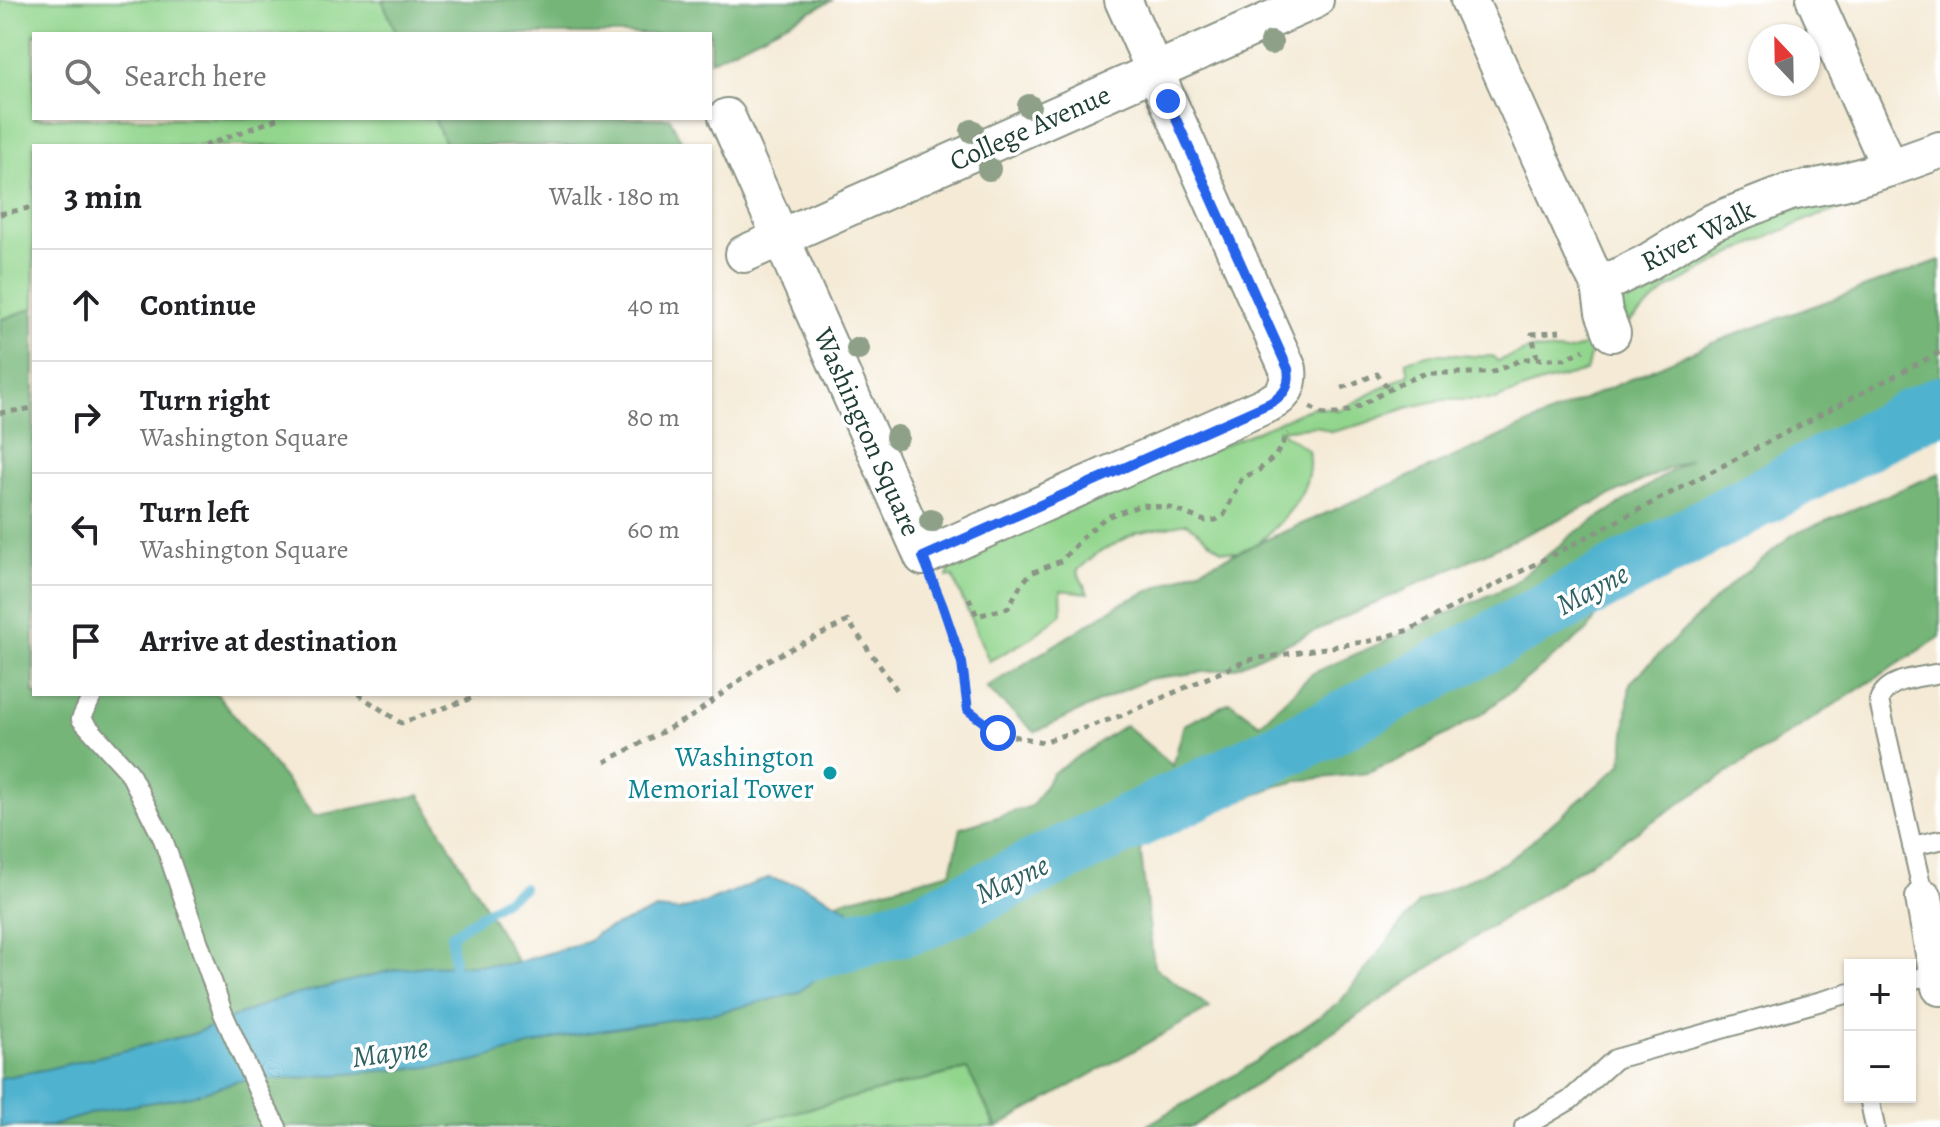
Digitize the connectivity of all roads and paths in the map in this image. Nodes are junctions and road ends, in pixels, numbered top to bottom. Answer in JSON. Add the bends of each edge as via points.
{"nodes":[{"id":1,"x":1123,"y":0,"type":"edge"},
{"id":2,"x":1315,"y":0,"type":"edge"},
{"id":3,"x":1469,"y":0,"type":"edge"},
{"id":4,"x":1815,"y":0,"type":"edge"},
{"id":5,"x":1155,"y":73,"type":"junction"},
{"id":6,"x":727,"y":117,"type":"dead end"},
{"id":7,"x":275,"y":120,"type":"edge"},
{"id":8,"x":209,"y":144,"type":"edge"},
{"id":9,"x":1940,"y":150,"type":"edge"},
{"id":10,"x":1890,"y":168,"type":"junction"},
{"id":11,"x":32,"y":207,"type":"edge"},
{"id":12,"x":0,"y":214,"type":"edge"},
{"id":13,"x":781,"y":239,"type":"junction"},
{"id":14,"x":744,"y":254,"type":"dead end"},
{"id":15,"x":1600,"y":286,"type":"junction"},
{"id":16,"x":1560,"y":331,"type":"dead end"},
{"id":17,"x":1612,"y":333,"type":"joint"},
{"id":18,"x":1940,"y":352,"type":"edge"},
{"id":19,"x":1537,"y":358,"type":"junction"},
{"id":20,"x":1342,"y":388,"type":"dead end"},
{"id":21,"x":1389,"y":390,"type":"junction"},
{"id":22,"x":1283,"y":393,"type":"junction"},
{"id":23,"x":32,"y":408,"type":"edge"},
{"id":24,"x":0,"y":413,"type":"edge"},
{"id":25,"x":1290,"y":430,"type":"dead end"},
{"id":26,"x":928,"y":568,"type":"junction"},
{"id":27,"x":969,"y":598,"type":"dead end"},
{"id":28,"x":1940,"y":673,"type":"edge"},
{"id":29,"x":897,"y":690,"type":"dead end"},
{"id":30,"x":92,"y":696,"type":"edge"},
{"id":31,"x":361,"y":696,"type":"edge"},
{"id":32,"x":474,"y":696,"type":"edge"},
{"id":33,"x":605,"y":762,"type":"dead end"},
{"id":34,"x":1940,"y":840,"type":"edge"},
{"id":35,"x":1912,"y":846,"type":"junction"},
{"id":36,"x":1924,"y":898,"type":"joint"},
{"id":37,"x":1929,"y":980,"type":"edge"},
{"id":38,"x":1844,"y":999,"type":"edge"},
{"id":39,"x":1870,"y":1103,"type":"edge"},
{"id":40,"x":277,"y":1127,"type":"edge"},
{"id":41,"x":1524,"y":1127,"type":"edge"},
{"id":42,"x":1875,"y":1127,"type":"edge"}],
"edges":[{"from":1,"to":5,"type":"street"},
{"from":2,"to":5,"type":"street","name":"College Avenue"},
{"from":3,"to":15,"type":"street"},
{"from":4,"to":10,"type":"street"},
{"from":5,"to":13,"type":"street","name":"College Avenue"},
{"from":5,"to":22,"type":"street","via":[[1288,369]]},
{"from":6,"to":13,"type":"street","name":"Washington Square"},
{"from":7,"to":8,"type":"path"},
{"from":9,"to":10,"type":"street","name":"River Walk"},
{"from":10,"to":15,"type":"street","name":"River Walk","via":[[1790,192],[1713,222]]},
{"from":11,"to":12,"type":"path"},
{"from":13,"to":14,"type":"street","name":"College Avenue"},
{"from":13,"to":26,"type":"street","name":"Washington Square"},
{"from":15,"to":17,"type":"street"},
{"from":16,"to":19,"type":"path","via":[[1532,334]]},
{"from":17,"to":19,"type":"path","via":[[1565,359]]},
{"from":18,"to":26,"type":"path","via":[[1409,630],[1248,660],[1123,715],[1043,742],[998,733],[968,710],[962,663]]},
{"from":19,"to":21,"type":"path","via":[[1491,373],[1426,373]]},
{"from":20,"to":21,"type":"path","via":[[1377,374]]},
{"from":21,"to":22,"type":"path","via":[[1339,414],[1323,414]]},
{"from":22,"to":26,"type":"street","name":"Washington Square"},
{"from":23,"to":24,"type":"path"},
{"from":25,"to":27,"type":"path","via":[[1276,455],[1242,478],[1224,515],[1216,520],[1142,505],[1106,517],[1061,561],[1031,573],[1008,608],[977,616]]},
{"from":28,"to":35,"type":"lane","via":[[1890,685],[1879,701]]},
{"from":29,"to":33,"type":"path","via":[[848,621],[764,662],[694,715]]},
{"from":30,"to":40,"type":"lane","via":[[81,719],[129,772],[163,839],[223,1013]]},
{"from":31,"to":32,"type":"path","via":[[401,723]]},
{"from":34,"to":35,"type":"lane"},
{"from":35,"to":36,"type":"lane"},
{"from":36,"to":37,"type":"street"},
{"from":38,"to":41,"type":"lane","via":[[1615,1059],[1570,1100]]},
{"from":39,"to":42,"type":"lane"}]}
